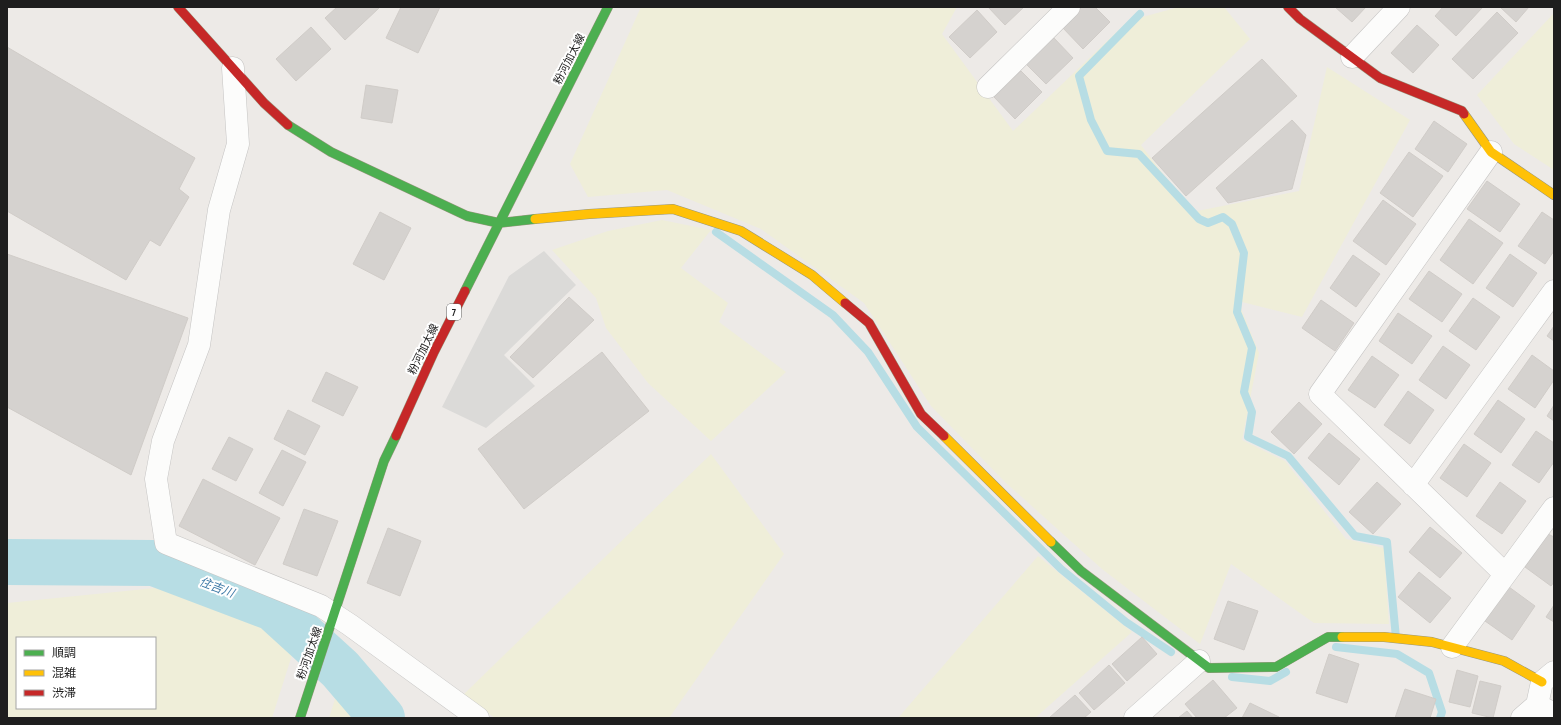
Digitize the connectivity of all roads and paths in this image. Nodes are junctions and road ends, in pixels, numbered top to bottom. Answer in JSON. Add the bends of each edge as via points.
{"nodes":[{"id":1,"x":178,"y":7,"type":"edge"},
{"id":2,"x":608,"y":7,"type":"edge"},
{"id":3,"x":1069,"y":7,"type":"edge"},
{"id":4,"x":1400,"y":7,"type":"edge"},
{"id":5,"x":1298,"y":11,"type":"edge"},
{"id":6,"x":1352,"y":57,"type":"junction"},
{"id":7,"x":233,"y":68,"type":"junction"},
{"id":8,"x":988,"y":87,"type":"dead end"},
{"id":9,"x":1491,"y":152,"type":"junction"},
{"id":10,"x":1554,"y":195,"type":"edge"},
{"id":11,"x":500,"y":223,"type":"junction"},
{"id":12,"x":1554,"y":291,"type":"edge"},
{"id":13,"x":1413,"y":485,"type":"junction"},
{"id":14,"x":1554,"y":508,"type":"edge"},
{"id":15,"x":1506,"y":574,"type":"junction"},
{"id":16,"x":332,"y":622,"type":"junction"},
{"id":17,"x":1452,"y":647,"type":"junction"},
{"id":18,"x":1200,"y":661,"type":"junction"},
{"id":19,"x":1548,"y":677,"type":"edge"},
{"id":20,"x":1538,"y":712,"type":"edge"},
{"id":21,"x":300,"y":718,"type":"edge"},
{"id":22,"x":478,"y":718,"type":"edge"},
{"id":23,"x":1136,"y":718,"type":"edge"}],
"edges":[{"from":1,"to":7,"type":"street"},
{"from":2,"to":11,"type":"street","name":"粉河加太線","number":"7"},
{"from":3,"to":8,"type":"street"},
{"from":4,"to":6,"type":"street"},
{"from":5,"to":6,"type":"street"},
{"from":6,"to":9,"type":"street","via":[[1380,78],[1462,111]]},
{"from":7,"to":11,"type":"street","via":[[264,103],[293,129],[331,152],[467,216]]},
{"from":7,"to":16,"type":"street","via":[[238,144],[219,210],[199,345],[163,442],[156,479],[166,543],[321,606]]},
{"from":9,"to":10,"type":"street"},
{"from":9,"to":13,"type":"street","via":[[1320,394]]},
{"from":11,"to":16,"type":"street","name":"粉河加太線","number":"7","via":[[434,352],[384,461]]},
{"from":11,"to":18,"type":"street","via":[[673,209],[741,231],[812,275],[869,323],[921,414],[1081,571]]},
{"from":12,"to":13,"type":"street"},
{"from":13,"to":15,"type":"street"},
{"from":14,"to":15,"type":"street"},
{"from":15,"to":17,"type":"street"},
{"from":16,"to":21,"type":"street","name":"粉河加太線","number":"7"},
{"from":16,"to":22,"type":"street"},
{"from":17,"to":18,"type":"street","via":[[1432,642],[1384,638],[1328,637],[1276,667],[1209,668]]},
{"from":17,"to":19,"type":"street","via":[[1504,661]]},
{"from":18,"to":23,"type":"street"},
{"from":19,"to":20,"type":"street"}]}
